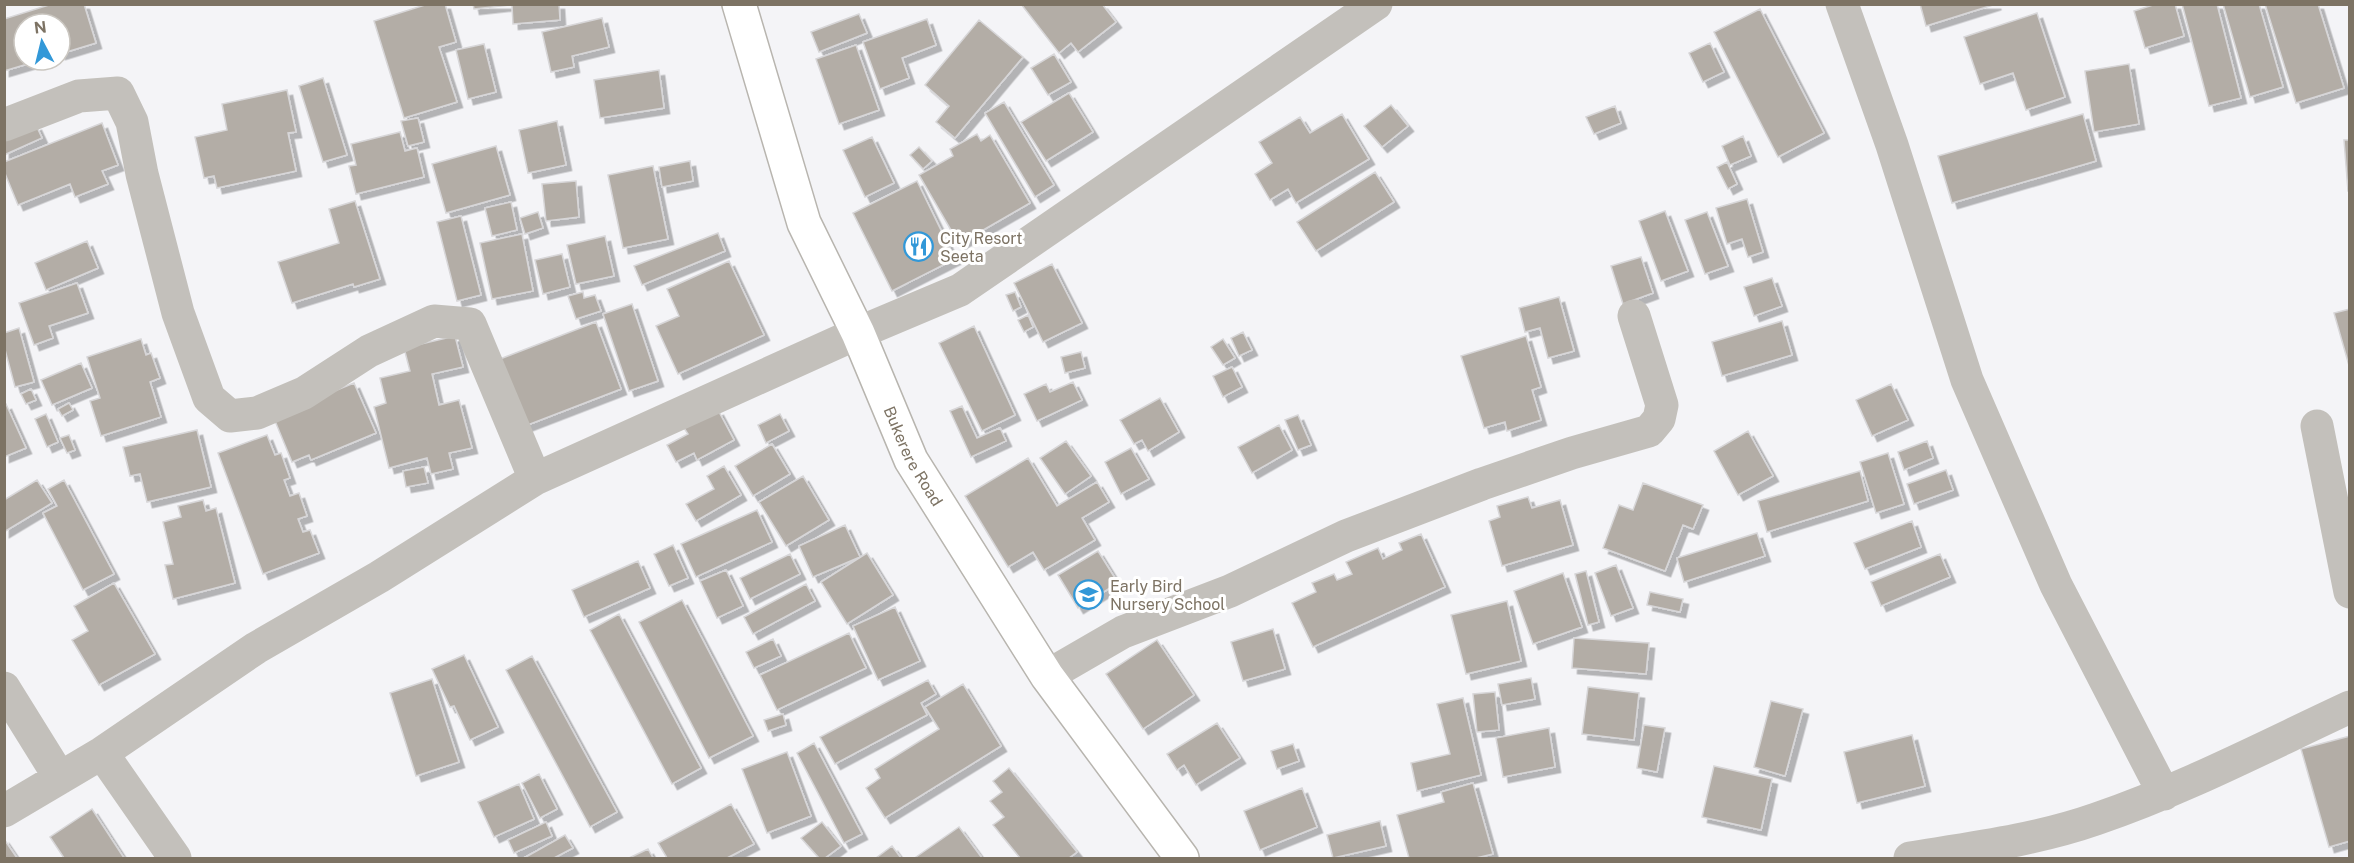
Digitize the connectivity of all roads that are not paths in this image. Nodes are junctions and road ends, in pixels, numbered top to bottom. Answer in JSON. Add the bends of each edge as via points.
{"nodes":[{"id":1,"x":739,"y":4,"type":"edge"},
{"id":2,"x":1376,"y":4,"type":"edge"},
{"id":3,"x":1842,"y":4,"type":"edge"},
{"id":4,"x":4,"y":125,"type":"edge"},
{"id":5,"x":1634,"y":315,"type":"dead end"},
{"id":6,"x":858,"y":333,"type":"junction"},
{"id":7,"x":2317,"y":426,"type":"dead end"},
{"id":8,"x":535,"y":479,"type":"junction"},
{"id":9,"x":2349,"y":592,"type":"edge"},
{"id":10,"x":1047,"y":676,"type":"junction"},
{"id":11,"x":4,"y":688,"type":"edge"},
{"id":12,"x":2349,"y":707,"type":"edge"},
{"id":13,"x":102,"y":753,"type":"junction"},
{"id":14,"x":60,"y":778,"type":"junction"},
{"id":15,"x":2164,"y":794,"type":"junction"},
{"id":16,"x":4,"y":811,"type":"edge"},
{"id":17,"x":175,"y":858,"type":"edge"},
{"id":18,"x":1182,"y":858,"type":"edge"},
{"id":19,"x":1910,"y":858,"type":"edge"}],
"edges":[{"from":1,"to":6,"type":"main road","name":"Bukerere Road","via":[[804,223]]},
{"from":2,"to":6,"type":"street","via":[[960,290]]},
{"from":3,"to":15,"type":"street","via":[[1967,380],[2056,585]]},
{"from":4,"to":8,"type":"street","via":[[79,96],[118,93],[132,122],[178,314],[209,398],[230,416],[257,413],[304,393],[369,351],[434,321],[470,324]]},
{"from":5,"to":10,"type":"street","via":[[1662,405],[1659,418],[1649,431],[1482,484],[1346,536],[1230,591],[1123,632]]},
{"from":6,"to":8,"type":"street"},
{"from":6,"to":10,"type":"main road","name":"Bukerere Road","via":[[911,460]]},
{"from":7,"to":9,"type":"street"},
{"from":8,"to":13,"type":"street","via":[[380,577],[256,648]]},
{"from":10,"to":18,"type":"main road","name":"Bukerere Road"},
{"from":11,"to":14,"type":"street"},
{"from":12,"to":15,"type":"street"},
{"from":13,"to":14,"type":"street"},
{"from":13,"to":17,"type":"street"},
{"from":14,"to":16,"type":"street"},
{"from":15,"to":19,"type":"street","via":[[2094,820],[2016,841]]}]}
